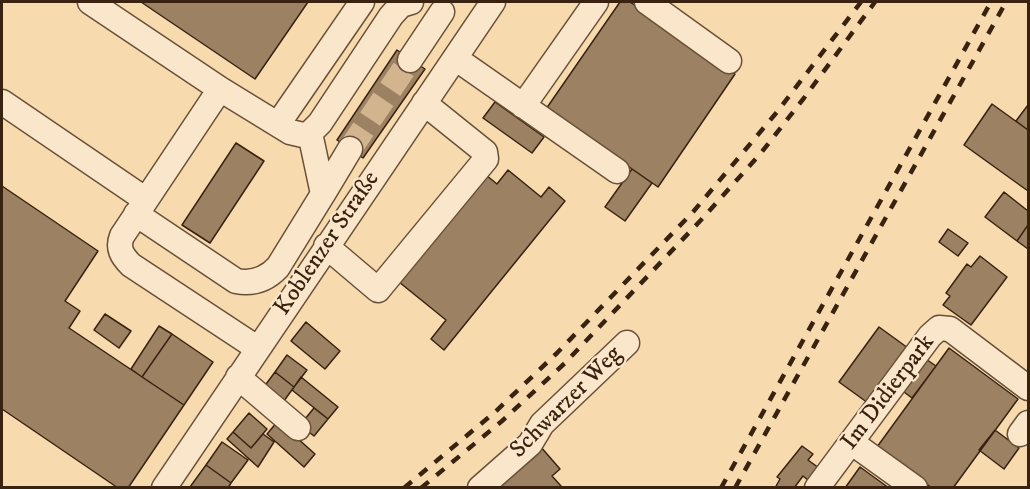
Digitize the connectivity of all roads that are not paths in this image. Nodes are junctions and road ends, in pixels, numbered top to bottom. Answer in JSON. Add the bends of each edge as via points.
{"nodes":[{"id":1,"x":90,"y":2,"type":"edge"},
{"id":2,"x":362,"y":2,"type":"edge"},
{"id":3,"x":411,"y":2,"type":"edge"},
{"id":4,"x":493,"y":2,"type":"edge"},
{"id":5,"x":596,"y":2,"type":"edge"},
{"id":6,"x":647,"y":2,"type":"edge"},
{"id":7,"x":434,"y":7,"type":"edge"},
{"id":8,"x":472,"y":31,"type":"junction"},
{"id":9,"x":455,"y":58,"type":"junction"},
{"id":10,"x":410,"y":60,"type":"tunnel mouth"},
{"id":11,"x":729,"y":61,"type":"dead end"},
{"id":12,"x":220,"y":89,"type":"junction"},
{"id":13,"x":2,"y":102,"type":"edge"},
{"id":14,"x":424,"y":103,"type":"junction"},
{"id":15,"x":523,"y":106,"type":"junction"},
{"id":16,"x":278,"y":124,"type":"junction"},
{"id":17,"x":310,"y":133,"type":"junction"},
{"id":18,"x":350,"y":149,"type":"tunnel mouth"},
{"id":19,"x":617,"y":171,"type":"dead end"},
{"id":20,"x":323,"y":194,"type":"junction"},
{"id":21,"x":141,"y":207,"type":"junction"},
{"id":22,"x":326,"y":246,"type":"junction"},
{"id":23,"x":627,"y":343,"type":"dead end"},
{"id":24,"x":257,"y":348,"type":"junction"},
{"id":25,"x":238,"y":377,"type":"junction"},
{"id":26,"x":1029,"y":388,"type":"edge"},
{"id":27,"x":298,"y":428,"type":"dead end"},
{"id":28,"x":851,"y":442,"type":"junction"},
{"id":29,"x":164,"y":488,"type":"edge"},
{"id":30,"x":480,"y":488,"type":"edge"},
{"id":31,"x":818,"y":488,"type":"edge"},
{"id":32,"x":915,"y":488,"type":"edge"}],
"edges":[{"from":1,"to":12,"type":"street"},
{"from":2,"to":16,"type":"street","via":[[300,81]]},
{"from":3,"to":17,"type":"street","via":[[401,5],[391,16]]},
{"from":4,"to":8,"type":"street","name":"Koblenzer Straße"},
{"from":5,"to":15,"type":"street"},
{"from":6,"to":11,"type":"street"},
{"from":7,"to":8,"type":"street"},
{"from":7,"to":10,"type":"street"},
{"from":8,"to":9,"type":"street","name":"Koblenzer Straße"},
{"from":9,"to":14,"type":"street","name":"Koblenzer Straße"},
{"from":9,"to":15,"type":"street"},
{"from":12,"to":16,"type":"street"},
{"from":12,"to":21,"type":"street"},
{"from":13,"to":21,"type":"street"},
{"from":14,"to":22,"type":"street","name":"Koblenzer Straße"},
{"from":14,"to":22,"type":"street","via":[[485,152],[486,159],[378,290]]},
{"from":15,"to":19,"type":"street"},
{"from":16,"to":17,"type":"street","via":[[297,135]]},
{"from":17,"to":20,"type":"street"},
{"from":18,"to":20,"type":"street"},
{"from":20,"to":21,"type":"street","via":[[278,267],[254,282],[228,277]]},
{"from":21,"to":24,"type":"street","via":[[120,241],[125,259]]},
{"from":22,"to":24,"type":"street","name":"Koblenzer Straße"},
{"from":23,"to":30,"type":"street","name":"Schwarzer Weg","via":[[542,424],[530,444]]},
{"from":24,"to":25,"type":"street","name":"Koblenzer Straße"},
{"from":25,"to":27,"type":"street"},
{"from":25,"to":29,"type":"street","name":"Koblenzer Straße"},
{"from":26,"to":28,"type":"street","name":"Im Didierpark","via":[[950,329],[939,328]]},
{"from":28,"to":31,"type":"street","name":"Im Didierpark"},
{"from":28,"to":32,"type":"street"}]}
